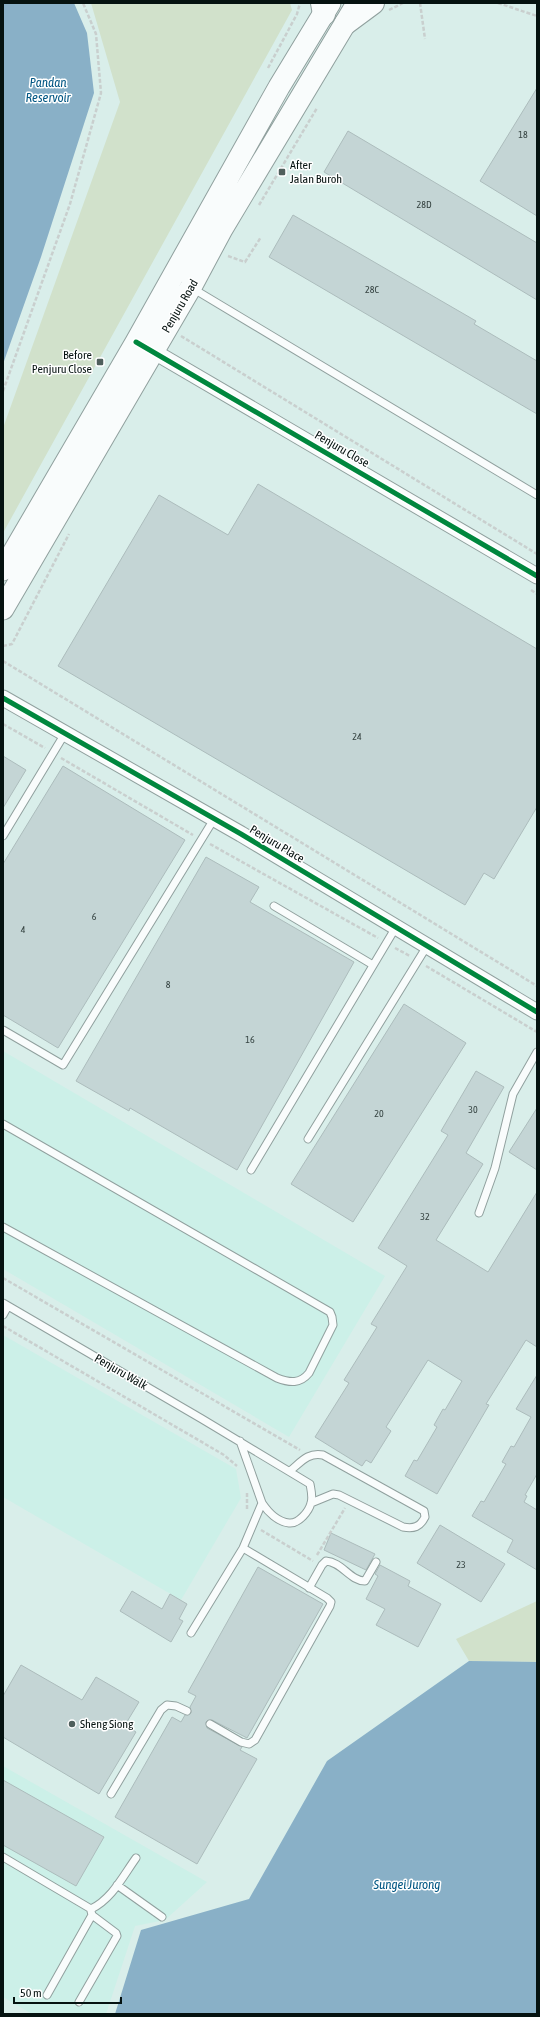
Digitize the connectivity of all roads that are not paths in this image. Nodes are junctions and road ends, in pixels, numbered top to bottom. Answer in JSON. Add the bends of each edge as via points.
{"nodes":[{"id":1,"x":358,"y":3,"type":"edge"},
{"id":2,"x":325,"y":7,"type":"edge"},
{"id":3,"x":378,"y":9,"type":"edge"},
{"id":4,"x":346,"y":23,"type":"junction"},
{"id":5,"x":182,"y":282,"type":"junction"},
{"id":6,"x":145,"y":346,"type":"junction"},
{"id":7,"x":537,"y":495,"type":"edge"},
{"id":8,"x":3,"y":570,"type":"edge"},
{"id":9,"x":537,"y":576,"type":"edge"},
{"id":10,"x":3,"y":609,"type":"edge"},
{"id":11,"x":3,"y":698,"type":"edge"},
{"id":12,"x":64,"y":735,"type":"junction"},
{"id":13,"x":214,"y":819,"type":"junction"},
{"id":14,"x":3,"y":836,"type":"edge"},
{"id":15,"x":274,"y":906,"type":"dead end"},
{"id":16,"x":396,"y":927,"type":"junction"},
{"id":17,"x":427,"y":946,"type":"junction"},
{"id":18,"x":373,"y":965,"type":"junction"},
{"id":19,"x":537,"y":1012,"type":"edge"},
{"id":20,"x":3,"y":1030,"type":"edge"},
{"id":21,"x":537,"y":1052,"type":"edge"},
{"id":22,"x":3,"y":1124,"type":"edge"},
{"id":23,"x":308,"y":1139,"type":"dead end"},
{"id":24,"x":251,"y":1170,"type":"dead end"},
{"id":25,"x":479,"y":1213,"type":"dead end"},
{"id":26,"x":3,"y":1227,"type":"edge"},
{"id":27,"x":5,"y":1304,"type":"edge"},
{"id":28,"x":3,"y":1315,"type":"edge"},
{"id":29,"x":240,"y":1441,"type":"junction"},
{"id":30,"x":290,"y":1471,"type":"junction"},
{"id":31,"x":262,"y":1503,"type":"junction"},
{"id":32,"x":311,"y":1503,"type":"junction"},
{"id":33,"x":243,"y":1548,"type":"junction"},
{"id":34,"x":376,"y":1562,"type":"dead end"},
{"id":35,"x":309,"y":1588,"type":"junction"},
{"id":36,"x":190,"y":1633,"type":"dead end"},
{"id":37,"x":187,"y":1711,"type":"dead end"},
{"id":38,"x":210,"y":1724,"type":"dead end"},
{"id":39,"x":111,"y":1794,"type":"dead end"},
{"id":40,"x":3,"y":1857,"type":"edge"},
{"id":41,"x":136,"y":1858,"type":"dead end"},
{"id":42,"x":117,"y":1885,"type":"junction"},
{"id":43,"x":91,"y":1912,"type":"junction"},
{"id":44,"x":162,"y":1917,"type":"dead end"},
{"id":45,"x":47,"y":1995,"type":"dead end"},
{"id":46,"x":79,"y":2002,"type":"dead end"}],
"edges":[{"from":1,"to":4,"type":"main road","name":"Penjuru Road"},
{"from":2,"to":5,"type":"main road","name":"Penjuru Road","via":[[279,87]]},
{"from":3,"to":4,"type":"highway"},
{"from":4,"to":5,"type":"main road","name":"Penjuru Road","via":[[222,229]]},
{"from":5,"to":6,"type":"main road","name":"Penjuru Road"},
{"from":5,"to":7,"type":"lane"},
{"from":6,"to":8,"type":"main road","name":"Penjuru Road"},
{"from":6,"to":9,"type":"street","name":"Penjuru Close"},
{"from":6,"to":10,"type":"main road","name":"Penjuru Road"},
{"from":11,"to":12,"type":"street","name":"Penjuru Place"},
{"from":12,"to":13,"type":"street","name":"Penjuru Place"},
{"from":12,"to":14,"type":"lane"},
{"from":13,"to":16,"type":"street","name":"Penjuru Place"},
{"from":13,"to":20,"type":"lane","via":[[63,1065]]},
{"from":15,"to":18,"type":"lane"},
{"from":16,"to":17,"type":"street","name":"Penjuru Place"},
{"from":16,"to":18,"type":"lane"},
{"from":17,"to":19,"type":"street","name":"Penjuru Place"},
{"from":17,"to":23,"type":"lane"},
{"from":18,"to":24,"type":"lane"},
{"from":21,"to":25,"type":"lane","via":[[514,1094],[495,1168]]},
{"from":22,"to":26,"type":"lane","via":[[330,1312],[333,1325],[309,1373],[304,1379],[289,1382],[277,1378]]},
{"from":27,"to":28,"type":"lane"},
{"from":27,"to":29,"type":"lane","name":"Penjuru Walk"},
{"from":29,"to":30,"type":"lane","name":"Penjuru Walk"},
{"from":29,"to":31,"type":"lane"},
{"from":30,"to":32,"type":"lane","name":"Penjuru Walk","via":[[310,1484]]},
{"from":30,"to":32,"type":"lane","via":[[314,1453],[333,1459],[424,1511],[425,1517],[413,1529],[403,1527],[339,1495],[333,1494]]},
{"from":31,"to":32,"type":"lane","via":[[268,1512],[289,1523],[297,1522]]},
{"from":31,"to":33,"type":"lane"},
{"from":33,"to":35,"type":"lane"},
{"from":33,"to":36,"type":"lane"},
{"from":34,"to":35,"type":"lane","via":[[365,1581],[359,1580],[334,1562],[326,1562]]},
{"from":35,"to":38,"type":"lane","via":[[327,1598],[331,1602],[330,1606],[255,1740],[249,1744],[241,1742]]},
{"from":37,"to":39,"type":"lane","via":[[167,1705],[161,1710]]},
{"from":40,"to":43,"type":"lane"},
{"from":41,"to":42,"type":"lane"},
{"from":42,"to":43,"type":"lane","via":[[102,1904]]},
{"from":42,"to":44,"type":"lane"},
{"from":43,"to":45,"type":"lane"},
{"from":43,"to":46,"type":"lane","via":[[117,1936]]}]}
